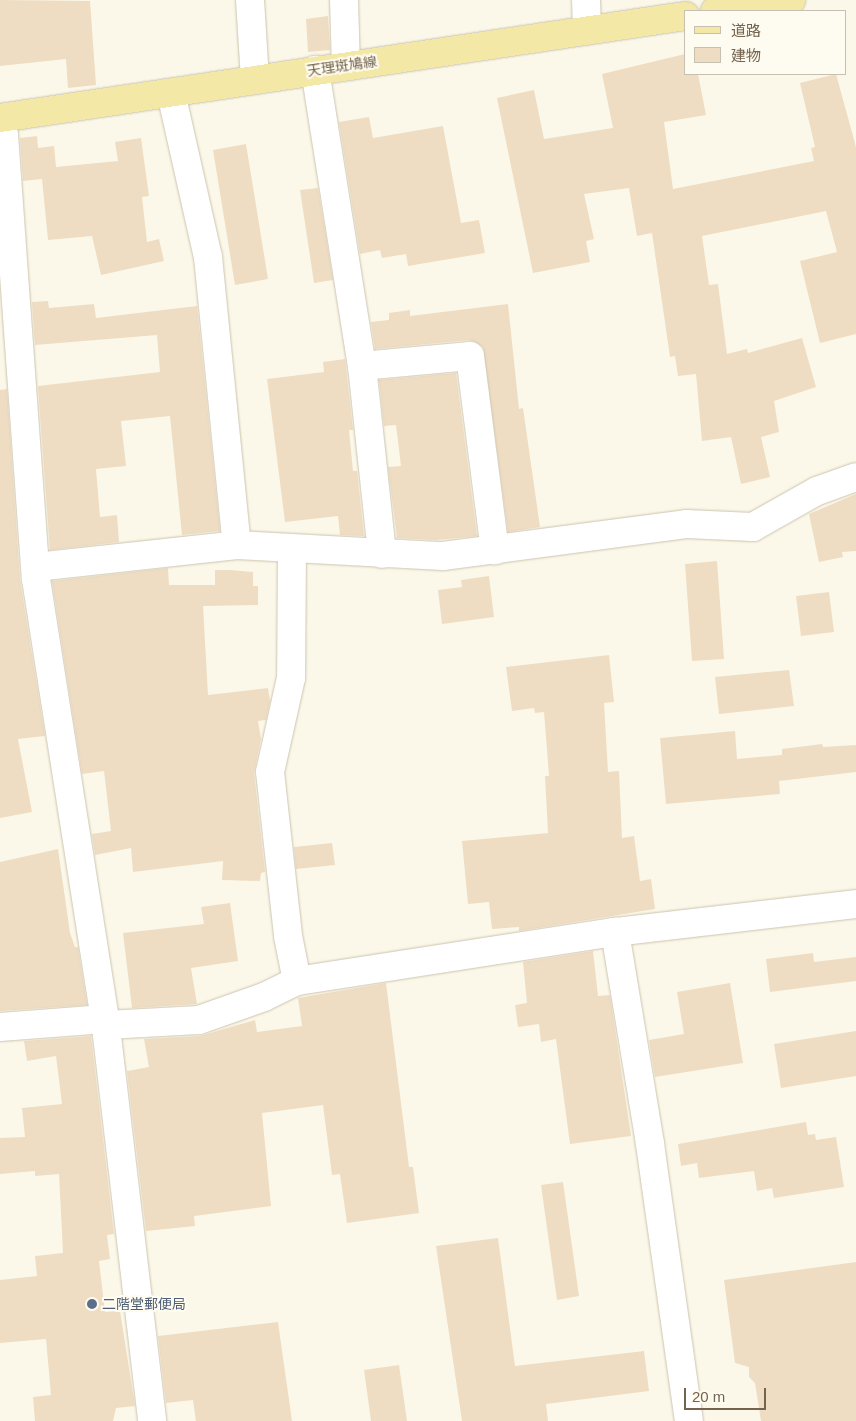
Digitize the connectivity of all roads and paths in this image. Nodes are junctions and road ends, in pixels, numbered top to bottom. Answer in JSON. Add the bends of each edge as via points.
{"nodes":[{"id":1,"x":250,"y":0,"type":"edge"},
{"id":2,"x":344,"y":0,"type":"edge"},
{"id":3,"x":586,"y":0,"type":"edge"},
{"id":4,"x":791,"y":0,"type":"edge"},
{"id":5,"x":723,"y":10,"type":"edge"},
{"id":6,"x":684,"y":16,"type":"edge"},
{"id":7,"x":587,"y":30,"type":"junction"},
{"id":8,"x":346,"y":66,"type":"junction"},
{"id":9,"x":316,"y":70,"type":"junction"},
{"id":10,"x":255,"y":79,"type":"junction"},
{"id":11,"x":171,"y":93,"type":"junction"},
{"id":12,"x":0,"y":118,"type":"edge"},
{"id":13,"x":0,"y":130,"type":"edge"},
{"id":14,"x":362,"y":366,"type":"junction"},
{"id":15,"x":856,"y":477,"type":"edge"},
{"id":16,"x":237,"y":545,"type":"junction"},
{"id":17,"x":292,"y":549,"type":"junction"},
{"id":18,"x":495,"y":550,"type":"junction"},
{"id":19,"x":382,"y":554,"type":"junction"},
{"id":20,"x":36,"y":567,"type":"junction"},
{"id":21,"x":856,"y":904,"type":"edge"},
{"id":22,"x":615,"y":932,"type":"junction"},
{"id":23,"x":297,"y":981,"type":"junction"},
{"id":24,"x":106,"y":1022,"type":"junction"},
{"id":25,"x":0,"y":1027,"type":"edge"},
{"id":26,"x":152,"y":1421,"type":"edge"},
{"id":27,"x":689,"y":1421,"type":"edge"}],
"edges":[{"from":1,"to":10,"type":"street"},
{"from":2,"to":8,"type":"street"},
{"from":3,"to":7,"type":"street"},
{"from":4,"to":5,"type":"main road"},
{"from":6,"to":7,"type":"main road","name":"天理斑鳩線"},
{"from":7,"to":8,"type":"main road","name":"天理斑鳩線"},
{"from":8,"to":9,"type":"main road","name":"天理斑鳩線"},
{"from":9,"to":10,"type":"main road","name":"天理斑鳩線"},
{"from":9,"to":14,"type":"street"},
{"from":10,"to":11,"type":"main road","name":"天理斑鳩線"},
{"from":11,"to":12,"type":"main road","name":"天理斑鳩線"},
{"from":11,"to":16,"type":"street","via":[[208,257]]},
{"from":13,"to":20,"type":"street","via":[[4,135]]},
{"from":14,"to":18,"type":"street","via":[[470,356]]},
{"from":14,"to":19,"type":"street"},
{"from":15,"to":18,"type":"street","via":[[818,491],[753,526],[686,524]]},
{"from":16,"to":17,"type":"street"},
{"from":16,"to":20,"type":"street"},
{"from":17,"to":19,"type":"street"},
{"from":17,"to":23,"type":"street","via":[[291,678],[270,772],[288,936]]},
{"from":18,"to":19,"type":"street","via":[[443,556]]},
{"from":20,"to":24,"type":"street"},
{"from":21,"to":22,"type":"street"},
{"from":22,"to":23,"type":"street"},
{"from":22,"to":27,"type":"street","via":[[650,1144]]},
{"from":23,"to":24,"type":"street","via":[[264,997],[199,1020]]},
{"from":24,"to":25,"type":"street"},
{"from":24,"to":26,"type":"street"}]}
